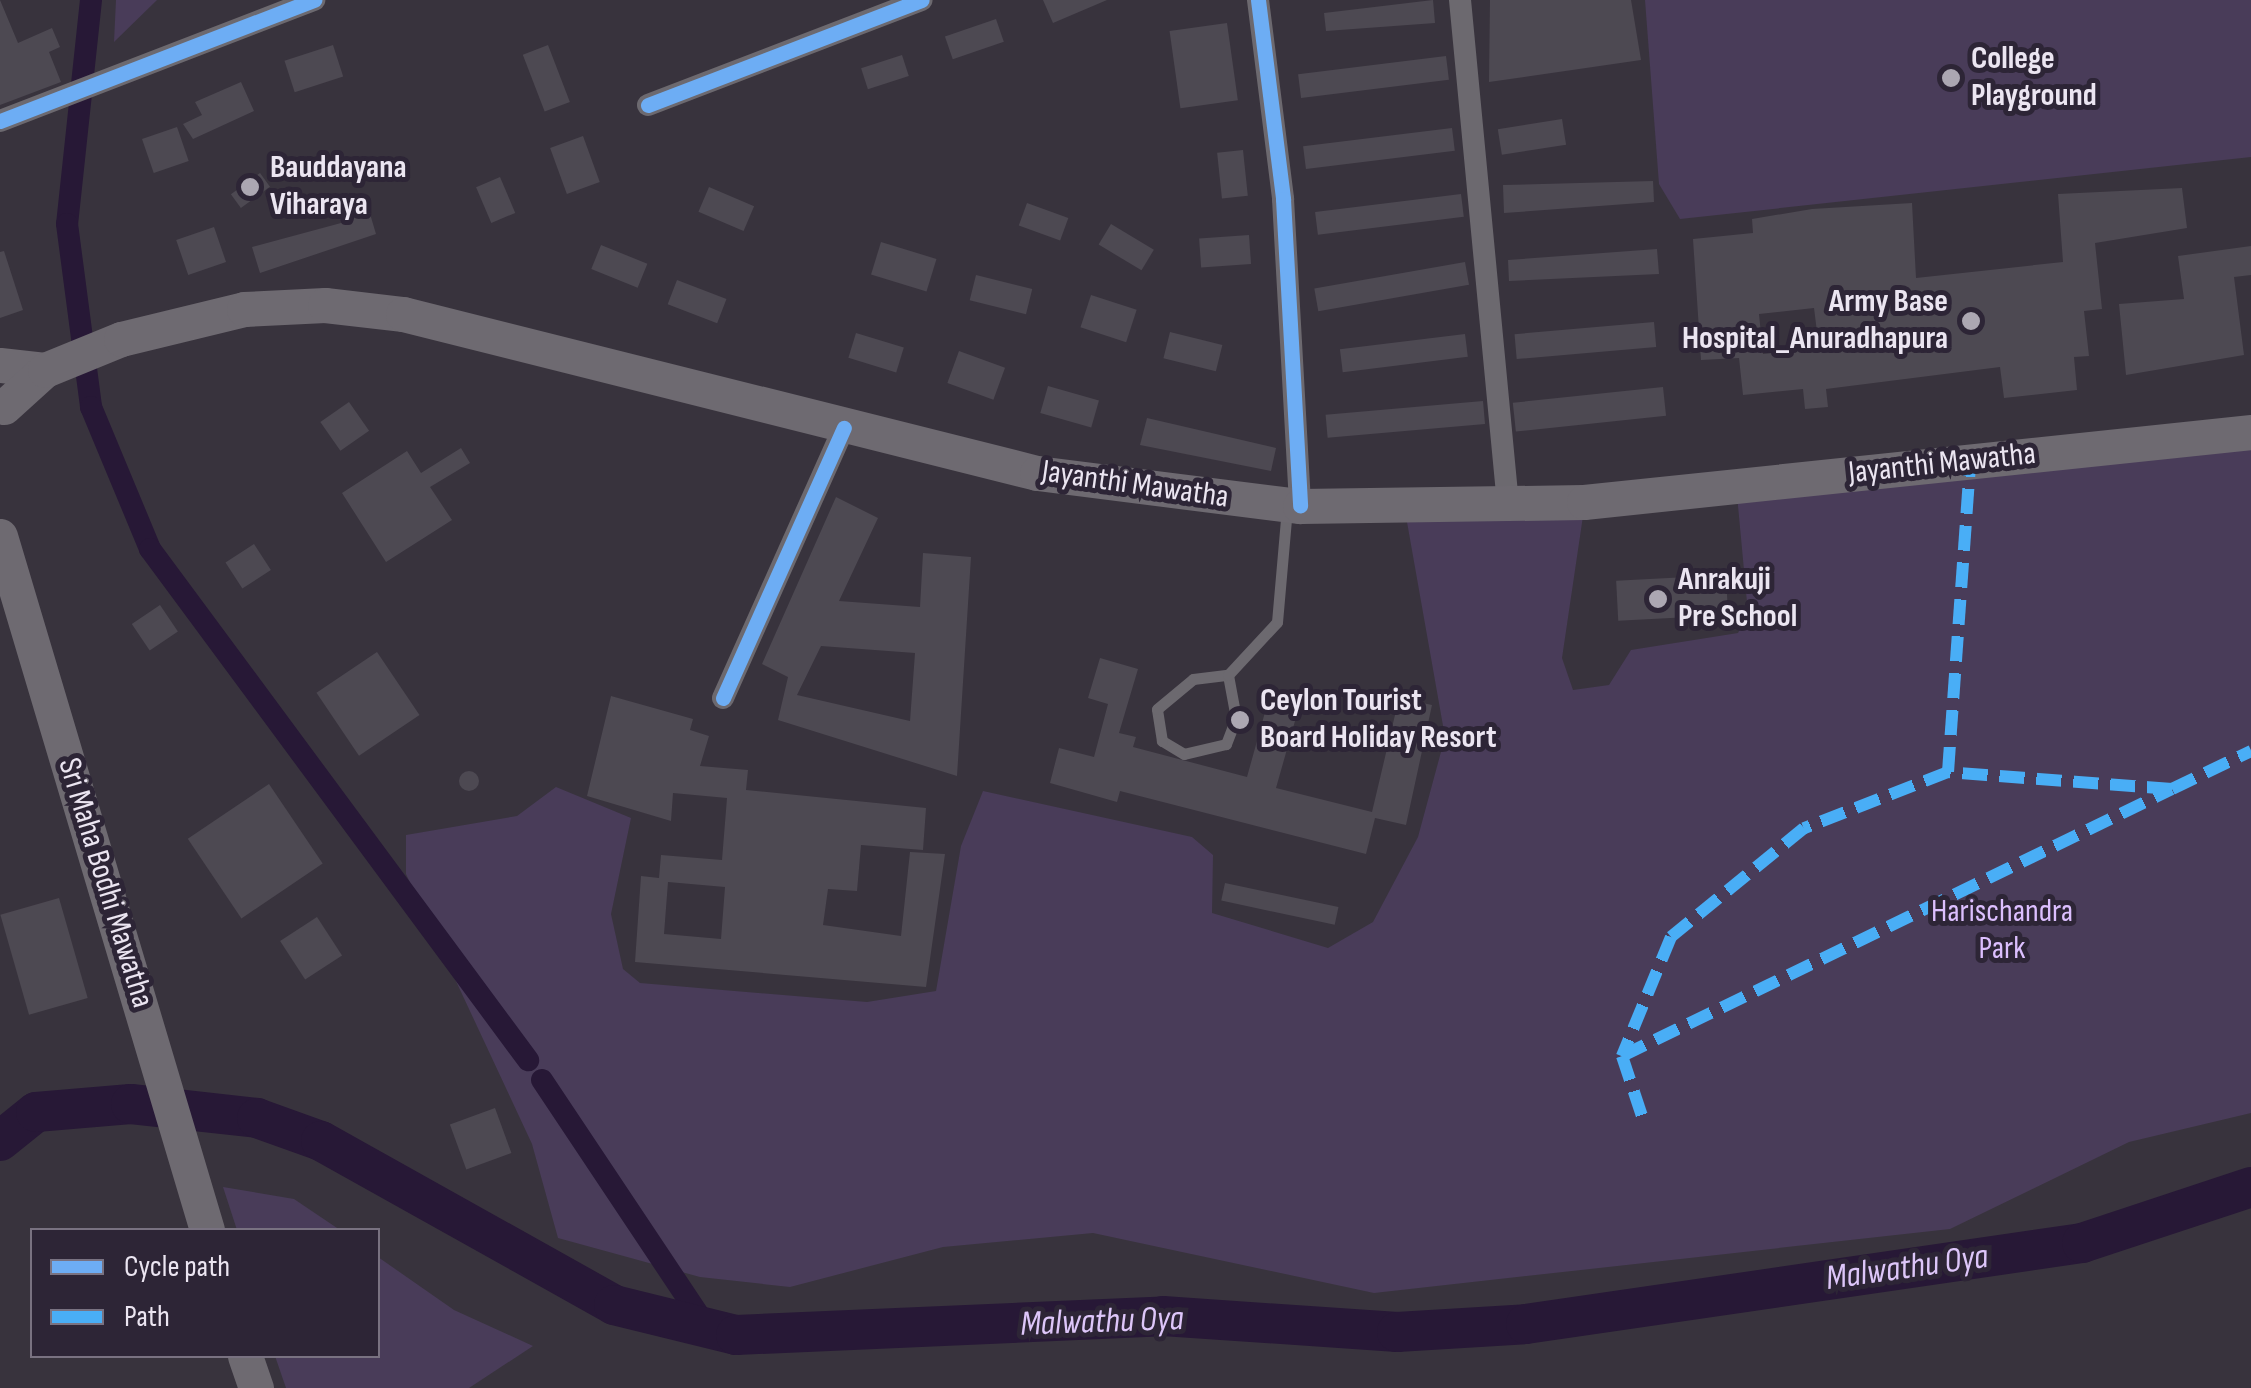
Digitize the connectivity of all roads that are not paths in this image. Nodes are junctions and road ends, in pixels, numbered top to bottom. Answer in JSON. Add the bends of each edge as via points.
{"nodes":[{"id":1,"x":314,"y":0,"type":"edge"},
{"id":2,"x":922,"y":0,"type":"edge"},
{"id":3,"x":1258,"y":0,"type":"edge"},
{"id":4,"x":1460,"y":0,"type":"edge"},
{"id":5,"x":648,"y":105,"type":"dead end"},
{"id":6,"x":0,"y":121,"type":"edge"},
{"id":7,"x":0,"y":365,"type":"edge"},
{"id":8,"x":45,"y":370,"type":"junction"},
{"id":9,"x":1,"y":402,"type":"edge"},
{"id":10,"x":844,"y":428,"type":"junction"},
{"id":11,"x":2251,"y":432,"type":"edge"},
{"id":12,"x":1508,"y":504,"type":"junction"},
{"id":13,"x":1294,"y":505,"type":"junction"},
{"id":14,"x":0,"y":536,"type":"edge"},
{"id":15,"x":11,"y":618,"type":"edge"},
{"id":16,"x":1228,"y":675,"type":"junction"},
{"id":17,"x":724,"y":698,"type":"dead end"},
{"id":18,"x":207,"y":1228,"type":"edge"},
{"id":19,"x":247,"y":1358,"type":"edge"},
{"id":20,"x":256,"y":1388,"type":"edge"}],
"edges":[{"from":1,"to":6,"type":"street"},
{"from":2,"to":5,"type":"street"},
{"from":3,"to":13,"type":"street","via":[[1282,199]]},
{"from":4,"to":12,"type":"street"},
{"from":7,"to":8,"type":"main road","name":"Jayanthi Mawatha"},
{"from":8,"to":9,"type":"main road","name":"Jayanthi Mawatha"},
{"from":8,"to":10,"type":"main road","name":"Jayanthi Mawatha","via":[[120,339],[244,309],[359,307]]},
{"from":10,"to":13,"type":"main road","name":"Jayanthi Mawatha","via":[[1081,482]]},
{"from":10,"to":17,"type":"street"},
{"from":11,"to":12,"type":"main road","name":"Jayanthi Mawatha"},
{"from":12,"to":13,"type":"main road","name":"Jayanthi Mawatha"},
{"from":13,"to":16,"type":"lane","via":[[1277,622]]},
{"from":14,"to":15,"type":"main road","name":"Sri Maha Bodhi Mawatha"},
{"from":15,"to":18,"type":"main road","name":"Sri Maha Bodhi Mawatha","via":[[138,992]]},
{"from":16,"to":16,"type":"lane","via":[[1194,679],[1157,709],[1162,741],[1184,754],[1226,744],[1236,718]]},
{"from":19,"to":20,"type":"main road"}]}
